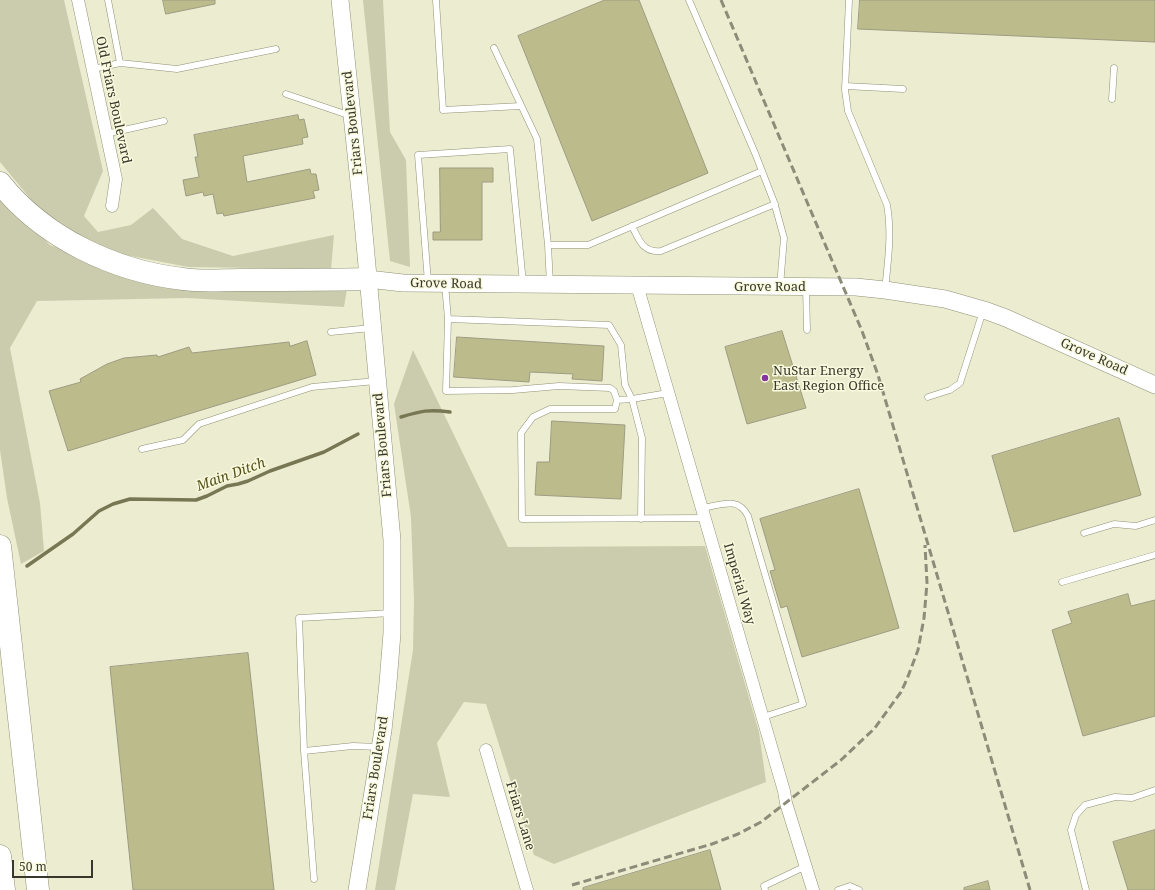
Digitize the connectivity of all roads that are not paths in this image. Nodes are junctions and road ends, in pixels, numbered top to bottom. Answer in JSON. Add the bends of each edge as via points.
{"nodes":[{"id":1,"x":78,"y":0,"type":"edge"},
{"id":2,"x":108,"y":0,"type":"edge"},
{"id":3,"x":340,"y":0,"type":"edge"},
{"id":4,"x":436,"y":0,"type":"edge"},
{"id":5,"x":689,"y":0,"type":"edge"},
{"id":6,"x":849,"y":0,"type":"edge"},
{"id":7,"x":494,"y":48,"type":"dead end"},
{"id":8,"x":276,"y":49,"type":"dead end"},
{"id":9,"x":120,"y":63,"type":"junction"},
{"id":10,"x":1114,"y":68,"type":"dead end"},
{"id":11,"x":93,"y":69,"type":"junction"},
{"id":12,"x":845,"y":86,"type":"junction"},
{"id":13,"x":903,"y":89,"type":"dead end"},
{"id":14,"x":286,"y":94,"type":"dead end"},
{"id":15,"x":1112,"y":99,"type":"dead end"},
{"id":16,"x":521,"y":106,"type":"junction"},
{"id":17,"x":353,"y":116,"type":"junction"},
{"id":18,"x":164,"y":122,"type":"dead end"},
{"id":19,"x":106,"y":134,"type":"junction"},
{"id":20,"x":762,"y":171,"type":"junction"},
{"id":21,"x":0,"y":183,"type":"edge"},
{"id":22,"x":775,"y":204,"type":"junction"},
{"id":23,"x":112,"y":206,"type":"dead end"},
{"id":24,"x":632,"y":226,"type":"junction"},
{"id":25,"x":548,"y":245,"type":"junction"},
{"id":26,"x":368,"y":279,"type":"junction"},
{"id":27,"x":429,"y":284,"type":"junction"},
{"id":28,"x":445,"y":284,"type":"junction"},
{"id":29,"x":524,"y":285,"type":"junction"},
{"id":30,"x":551,"y":285,"type":"junction"},
{"id":31,"x":637,"y":286,"type":"junction"},
{"id":32,"x":780,"y":287,"type":"junction"},
{"id":33,"x":806,"y":287,"type":"junction"},
{"id":34,"x":885,"y":290,"type":"junction"},
{"id":35,"x":983,"y":310,"type":"junction"},
{"id":36,"x":448,"y":319,"type":"junction"},
{"id":37,"x":372,"y":328,"type":"junction"},
{"id":38,"x":807,"y":330,"type":"dead end"},
{"id":39,"x":331,"y":332,"type":"dead end"},
{"id":40,"x":377,"y":381,"type":"junction"},
{"id":41,"x":1153,"y":386,"type":"edge"},
{"id":42,"x":668,"y":393,"type":"junction"},
{"id":43,"x":928,"y":397,"type":"dead end"},
{"id":44,"x":632,"y":399,"type":"junction"},
{"id":45,"x":617,"y":400,"type":"junction"},
{"id":46,"x":142,"y":449,"type":"dead end"},
{"id":47,"x":704,"y":513,"type":"junction"},
{"id":48,"x":641,"y":519,"type":"junction"},
{"id":49,"x":1155,"y":520,"type":"edge"},
{"id":50,"x":1084,"y":533,"type":"dead end"},
{"id":51,"x":0,"y":546,"type":"edge"},
{"id":52,"x":1155,"y":555,"type":"edge"},
{"id":53,"x":1062,"y":582,"type":"dead end"},
{"id":54,"x":7,"y":607,"type":"junction"},
{"id":55,"x":392,"y":613,"type":"junction"},
{"id":56,"x":763,"y":717,"type":"junction"},
{"id":57,"x":380,"y":747,"type":"junction"},
{"id":58,"x":486,"y":750,"type":"dead end"},
{"id":59,"x":304,"y":751,"type":"junction"},
{"id":60,"x":1155,"y":790,"type":"edge"},
{"id":61,"x":0,"y":856,"type":"edge"},
{"id":62,"x":806,"y":866,"type":"junction"},
{"id":63,"x":314,"y":879,"type":"dead end"},
{"id":64,"x":4,"y":890,"type":"edge"},
{"id":65,"x":38,"y":890,"type":"edge"},
{"id":66,"x":52,"y":890,"type":"edge"},
{"id":67,"x":357,"y":890,"type":"edge"},
{"id":68,"x":527,"y":890,"type":"edge"},
{"id":69,"x":765,"y":890,"type":"edge"},
{"id":70,"x":813,"y":890,"type":"edge"},
{"id":71,"x":838,"y":890,"type":"edge"},
{"id":72,"x":859,"y":890,"type":"edge"},
{"id":73,"x":1086,"y":890,"type":"edge"}],
"edges":[{"from":1,"to":11,"type":"street","name":"Old Friars Boulevard"},
{"from":2,"to":9,"type":"lane"},
{"from":3,"to":17,"type":"main road","name":"Friars Boulevard"},
{"from":4,"to":16,"type":"lane","via":[[443,110]]},
{"from":5,"to":20,"type":"lane"},
{"from":6,"to":12,"type":"lane"},
{"from":7,"to":16,"type":"lane"},
{"from":8,"to":9,"type":"lane","via":[[177,69]]},
{"from":9,"to":11,"type":"lane"},
{"from":10,"to":15,"type":"lane"},
{"from":11,"to":19,"type":"street","name":"Old Friars Boulevard"},
{"from":12,"to":13,"type":"lane"},
{"from":12,"to":34,"type":"lane","via":[[848,111],[887,205],[890,241]]},
{"from":14,"to":17,"type":"lane"},
{"from":16,"to":25,"type":"lane","via":[[537,139]]},
{"from":17,"to":26,"type":"main road","name":"Friars Boulevard"},
{"from":18,"to":19,"type":"lane"},
{"from":19,"to":23,"type":"street","name":"Old Friars Boulevard","via":[[116,179]]},
{"from":20,"to":22,"type":"lane"},
{"from":20,"to":24,"type":"lane"},
{"from":21,"to":26,"type":"highway","via":[[46,227],[94,255],[139,271],[184,280]]},
{"from":22,"to":24,"type":"lane","via":[[661,251],[653,252],[646,248]]},
{"from":22,"to":32,"type":"lane","via":[[784,238]]},
{"from":24,"to":25,"type":"lane","via":[[588,245]]},
{"from":25,"to":30,"type":"lane"},
{"from":26,"to":27,"type":"main road","name":"Grove Road"},
{"from":26,"to":37,"type":"main road","name":"Friars Boulevard"},
{"from":27,"to":28,"type":"main road","name":"Grove Road"},
{"from":27,"to":29,"type":"lane","via":[[418,155],[510,149]]},
{"from":28,"to":29,"type":"main road","name":"Grove Road"},
{"from":28,"to":36,"type":"lane"},
{"from":29,"to":30,"type":"main road","name":"Grove Road"},
{"from":30,"to":31,"type":"main road","name":"Grove Road"},
{"from":31,"to":32,"type":"main road","name":"Grove Road"},
{"from":31,"to":42,"type":"street","name":"Imperial Way"},
{"from":32,"to":33,"type":"main road","name":"Grove Road"},
{"from":33,"to":34,"type":"main road","name":"Grove Road","via":[[843,286]]},
{"from":33,"to":38,"type":"lane"},
{"from":34,"to":35,"type":"main road","name":"Grove Road","via":[[945,299]]},
{"from":35,"to":41,"type":"main road","name":"Grove Road","via":[[1006,318]]},
{"from":35,"to":43,"type":"lane","via":[[960,383],[950,390]]},
{"from":36,"to":44,"type":"lane","via":[[609,325],[621,345],[625,385]]},
{"from":36,"to":45,"type":"lane","via":[[446,392],[559,386],[610,388]]},
{"from":37,"to":39,"type":"lane"},
{"from":37,"to":40,"type":"main road","name":"Friars Boulevard"},
{"from":40,"to":46,"type":"lane","via":[[312,387],[199,424],[183,440]]},
{"from":40,"to":55,"type":"main road","name":"Friars Boulevard","via":[[392,540]]},
{"from":42,"to":44,"type":"lane"},
{"from":42,"to":47,"type":"street","name":"Imperial Way"},
{"from":44,"to":45,"type":"lane"},
{"from":44,"to":48,"type":"lane","via":[[642,438]]},
{"from":45,"to":48,"type":"lane","via":[[615,410],[550,409],[533,417],[521,433],[522,519]]},
{"from":47,"to":48,"type":"lane"},
{"from":47,"to":56,"type":"street","name":"Imperial Way"},
{"from":47,"to":56,"type":"lane","via":[[734,503],[744,509],[748,516],[803,704]]},
{"from":49,"to":50,"type":"lane","via":[[1136,526],[1114,524]]},
{"from":51,"to":54,"type":"highway"},
{"from":52,"to":53,"type":"lane"},
{"from":54,"to":65,"type":"highway"},
{"from":54,"to":66,"type":"highway","via":[[24,646]]},
{"from":55,"to":57,"type":"main road","name":"Friars Boulevard","via":[[388,683]]},
{"from":55,"to":59,"type":"lane","via":[[299,618]]},
{"from":56,"to":62,"type":"street","name":"Imperial Way"},
{"from":57,"to":59,"type":"lane","via":[[353,746]]},
{"from":57,"to":67,"type":"main road","name":"Friars Boulevard"},
{"from":58,"to":68,"type":"street","name":"Friars Lane"},
{"from":59,"to":63,"type":"lane"},
{"from":60,"to":73,"type":"lane","via":[[1132,798],[1115,797],[1085,805],[1076,815],[1071,830]]},
{"from":61,"to":64,"type":"highway"},
{"from":62,"to":69,"type":"lane","via":[[764,886]]},
{"from":62,"to":70,"type":"street","name":"Imperial Way"},
{"from":71,"to":72,"type":"lane","via":[[850,886]]}]}
